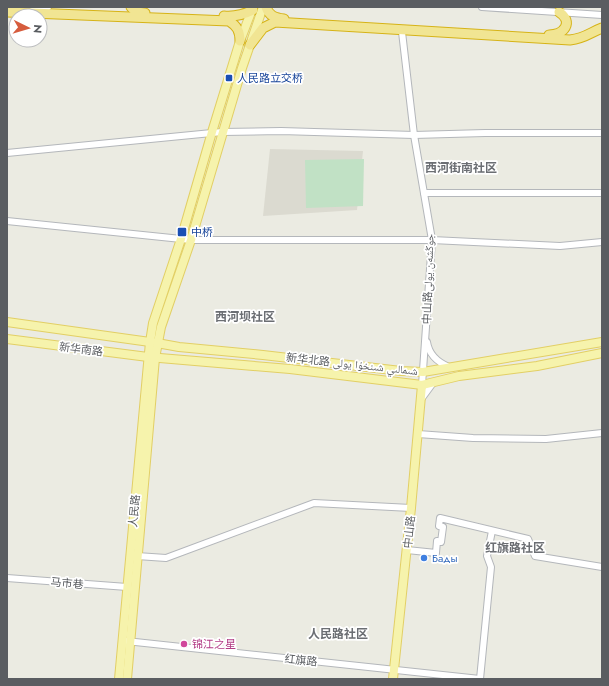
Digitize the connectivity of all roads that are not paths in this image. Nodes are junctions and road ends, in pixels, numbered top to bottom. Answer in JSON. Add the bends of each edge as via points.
{"nodes":[{"id":1,"x":12,"y":7,"type":"edge"},
{"id":2,"x":131,"y":7,"type":"edge"},
{"id":3,"x":482,"y":7,"type":"edge"},
{"id":4,"x":7,"y":8,"type":"edge"},
{"id":5,"x":258,"y":9,"type":"edge"},
{"id":6,"x":559,"y":12,"type":"junction"},
{"id":7,"x":48,"y":13,"type":"edge"},
{"id":8,"x":602,"y":15,"type":"edge"},
{"id":9,"x":602,"y":28,"type":"edge"},
{"id":10,"x":402,"y":32,"type":"dead end"},
{"id":11,"x":240,"y":41,"type":"junction"},
{"id":12,"x":250,"y":45,"type":"junction"},
{"id":13,"x":212,"y":132,"type":"junction"},
{"id":14,"x":222,"y":132,"type":"junction"},
{"id":15,"x":602,"y":133,"type":"edge"},
{"id":16,"x":414,"y":135,"type":"junction"},
{"id":17,"x":7,"y":154,"type":"edge"},
{"id":18,"x":424,"y":193,"type":"junction"},
{"id":19,"x":602,"y":193,"type":"edge"},
{"id":20,"x":7,"y":221,"type":"edge"},
{"id":21,"x":181,"y":239,"type":"junction"},
{"id":22,"x":191,"y":240,"type":"junction"},
{"id":23,"x":432,"y":240,"type":"junction"},
{"id":24,"x":602,"y":242,"type":"edge"},
{"id":25,"x":7,"y":322,"type":"edge"},
{"id":26,"x":426,"y":332,"type":"junction"},
{"id":27,"x":7,"y":339,"type":"edge"},
{"id":28,"x":153,"y":342,"type":"junction"},
{"id":29,"x":602,"y":342,"type":"edge"},
{"id":30,"x":602,"y":353,"type":"edge"},
{"id":31,"x":151,"y":358,"type":"junction"},
{"id":32,"x":449,"y":367,"type":"junction"},
{"id":33,"x":423,"y":372,"type":"junction"},
{"id":34,"x":433,"y":383,"type":"junction"},
{"id":35,"x":422,"y":385,"type":"junction"},
{"id":36,"x":420,"y":409,"type":"junction"},
{"id":37,"x":602,"y":433,"type":"edge"},
{"id":38,"x":418,"y":434,"type":"junction"},
{"id":39,"x":411,"y":508,"type":"junction"},
{"id":40,"x":492,"y":530,"type":"junction"},
{"id":41,"x":407,"y":550,"type":"junction"},
{"id":42,"x":137,"y":556,"type":"junction"},
{"id":43,"x":602,"y":567,"type":"edge"},
{"id":44,"x":7,"y":578,"type":"edge"},
{"id":45,"x":127,"y":588,"type":"junction"},
{"id":46,"x":126,"y":641,"type":"junction"},
{"id":47,"x":394,"y":670,"type":"junction"},
{"id":48,"x":119,"y":679,"type":"edge"},
{"id":49,"x":127,"y":679,"type":"edge"},
{"id":50,"x":393,"y":679,"type":"edge"},
{"id":51,"x":480,"y":679,"type":"edge"}],
"edges":[{"from":1,"to":4,"type":"highway"},
{"from":2,"to":5,"type":"highway","via":[[140,13],[233,17]]},
{"from":3,"to":6,"type":"street"},
{"from":5,"to":6,"type":"highway","via":[[277,19],[555,35],[562,32],[566,25],[564,17]]},
{"from":5,"to":11,"type":"main road"},
{"from":5,"to":12,"type":"main road"},
{"from":6,"to":8,"type":"street"},
{"from":7,"to":11,"type":"highway","via":[[229,20],[238,29]]},
{"from":9,"to":12,"type":"highway","via":[[580,39],[570,40],[275,22],[263,28]]},
{"from":10,"to":16,"type":"street","name":"中山路جوڭشەن يولى"},
{"from":11,"to":13,"type":"main road"},
{"from":12,"to":14,"type":"main road"},
{"from":13,"to":14,"type":"street"},
{"from":13,"to":17,"type":"street"},
{"from":13,"to":21,"type":"main road"},
{"from":14,"to":16,"type":"street"},
{"from":14,"to":22,"type":"main road"},
{"from":15,"to":16,"type":"street"},
{"from":16,"to":18,"type":"street","name":"中山路جوڭشەن يولى"},
{"from":18,"to":19,"type":"street"},
{"from":18,"to":23,"type":"street","name":"中山路جوڭشەن يولى"},
{"from":20,"to":21,"type":"street"},
{"from":21,"to":22,"type":"street"},
{"from":21,"to":28,"type":"main road","via":[[153,322]]},
{"from":22,"to":23,"type":"street"},
{"from":22,"to":28,"type":"main road","via":[[161,327]]},
{"from":23,"to":24,"type":"street","via":[[560,246]]},
{"from":23,"to":26,"type":"street","name":"中山路جوڭشەن يولى"},
{"from":25,"to":28,"type":"main road","name":"新华南路"},
{"from":26,"to":32,"type":"street","via":[[428,349],[433,357],[440,364]]},
{"from":26,"to":33,"type":"street","name":"中山路جوڭشەن يولى"},
{"from":27,"to":31,"type":"main road","name":"新华南路"},
{"from":28,"to":31,"type":"main road","name":"人民路"},
{"from":28,"to":33,"type":"main road","name":"新华北路 شىمالىي شىنخۇا يولى","via":[[179,347]]},
{"from":29,"to":32,"type":"main road","name":"新华北路 شىمالىي شىنخۇا يولى"},
{"from":30,"to":34,"type":"main road","name":"新华北路 شىمالىي شىنخۇا يولى","via":[[537,366],[460,376]]},
{"from":31,"to":35,"type":"main road","name":"新华北路 شىمالىي شىنخۇا يولى","via":[[290,369]]},
{"from":31,"to":42,"type":"main road","name":"人民路"},
{"from":31,"to":45,"type":"main road","name":"人民路"},
{"from":32,"to":33,"type":"main road","name":"新华北路 شىمالىي شىنخۇا يولى"},
{"from":33,"to":35,"type":"street","name":"中山路جوڭشەن يولى"},
{"from":34,"to":35,"type":"main road","name":"新华北路 شىمالىي شىنخۇا يولى"},
{"from":34,"to":36,"type":"street","via":[[421,400]]},
{"from":35,"to":36,"type":"main road","name":"中山路"},
{"from":36,"to":38,"type":"main road","name":"中山路"},
{"from":37,"to":38,"type":"street","via":[[546,439]]},
{"from":38,"to":39,"type":"main road","name":"中山路"},
{"from":39,"to":41,"type":"main road","name":"中山路"},
{"from":39,"to":42,"type":"street","via":[[314,503],[166,558]]},
{"from":40,"to":41,"type":"street","via":[[440,518],[439,526],[443,527],[441,542],[437,541],[436,553]]},
{"from":40,"to":43,"type":"street","via":[[528,539],[535,556]]},
{"from":40,"to":51,"type":"street","via":[[487,556],[491,567]]},
{"from":41,"to":47,"type":"main road","name":"中山路"},
{"from":42,"to":46,"type":"main road","name":"人民路"},
{"from":44,"to":45,"type":"street","name":"马市巷"},
{"from":45,"to":46,"type":"main road","name":"人民路"},
{"from":46,"to":47,"type":"street","name":"红旗路"},
{"from":46,"to":48,"type":"main road","name":"人民路"},
{"from":46,"to":49,"type":"main road","name":"人民路"},
{"from":47,"to":50,"type":"main road","name":"中山路"},
{"from":47,"to":51,"type":"street","name":"红旗路"}]}
